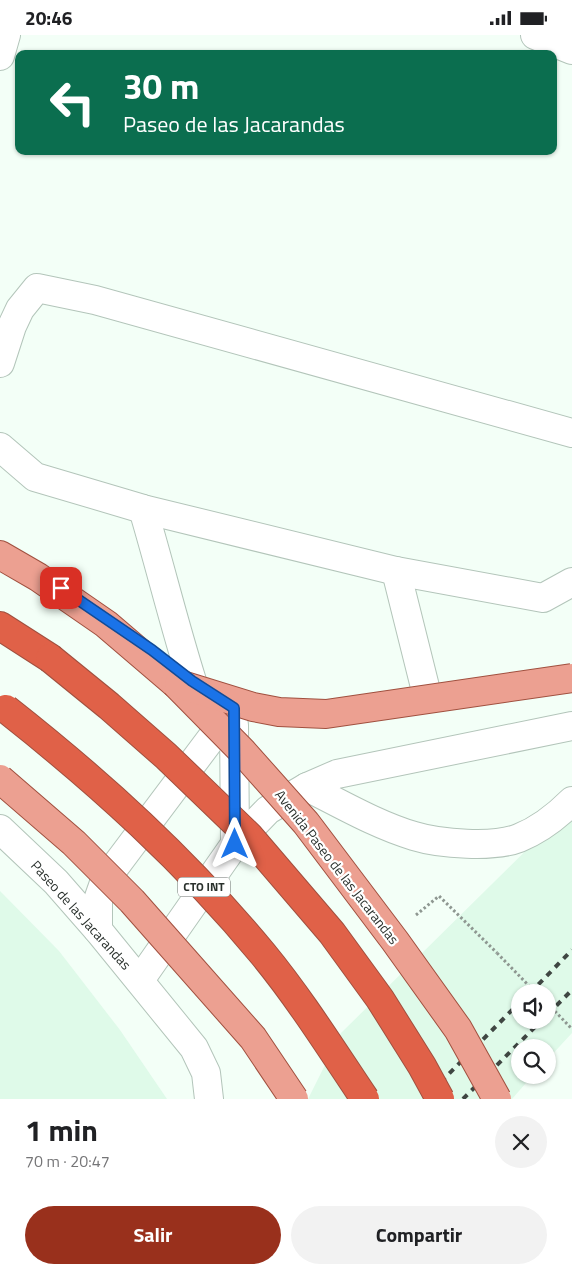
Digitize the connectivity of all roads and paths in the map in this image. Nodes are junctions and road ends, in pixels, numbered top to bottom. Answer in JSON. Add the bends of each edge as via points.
{"nodes":[{"id":1,"x":6,"y":35,"type":"edge"},
{"id":2,"x":535,"y":35,"type":"edge"},
{"id":3,"x":572,"y":50,"type":"edge"},
{"id":4,"x":0,"y":56,"type":"edge"},
{"id":5,"x":10,"y":306,"type":"edge"},
{"id":6,"x":0,"y":363,"type":"edge"},
{"id":7,"x":572,"y":433,"type":"edge"},
{"id":8,"x":0,"y":447,"type":"edge"},
{"id":9,"x":143,"y":509,"type":"junction"},
{"id":10,"x":0,"y":547,"type":"edge"},
{"id":11,"x":0,"y":555,"type":"edge"},
{"id":12,"x":396,"y":571,"type":"junction"},
{"id":13,"x":572,"y":582,"type":"edge"},
{"id":14,"x":0,"y":626,"type":"edge"},
{"id":15,"x":572,"y":672,"type":"edge"},
{"id":16,"x":572,"y":678,"type":"edge"},
{"id":17,"x":184,"y":682,"type":"junction"},
{"id":18,"x":427,"y":695,"type":"junction"},
{"id":19,"x":3,"y":707,"type":"edge"},
{"id":20,"x":234,"y":708,"type":"junction"},
{"id":21,"x":572,"y":726,"type":"edge"},
{"id":22,"x":0,"y":779,"type":"edge"},
{"id":23,"x":307,"y":787,"type":"junction"},
{"id":24,"x":572,"y":801,"type":"edge"},
{"id":25,"x":0,"y":829,"type":"edge"},
{"id":26,"x":235,"y":844,"type":"junction"},
{"id":27,"x":415,"y":915,"type":"dead end"},
{"id":28,"x":98,"y":930,"type":"junction"},
{"id":29,"x":140,"y":981,"type":"junction"},
{"id":30,"x":527,"y":984,"type":"edge"},
{"id":31,"x":556,"y":1012,"type":"edge"},
{"id":32,"x":572,"y":1029,"type":"edge"},
{"id":33,"x":209,"y":1099,"type":"edge"},
{"id":34,"x":294,"y":1099,"type":"edge"},
{"id":35,"x":365,"y":1099,"type":"edge"},
{"id":36,"x":440,"y":1099,"type":"edge"},
{"id":37,"x":497,"y":1099,"type":"edge"}],
"edges":[{"from":1,"to":4,"type":"street"},
{"from":2,"to":3,"type":"street"},
{"from":5,"to":6,"type":"street","via":[[12,326]]},
{"from":5,"to":7,"type":"street","via":[[37,288],[95,300]]},
{"from":8,"to":9,"type":"street","via":[[35,477]]},
{"from":9,"to":12,"type":"street"},
{"from":9,"to":17,"type":"street","via":[[174,621]]},
{"from":10,"to":17,"type":"street","via":[[152,650]]},
{"from":11,"to":17,"type":"main road","name":"Avenida Paseo de las Jacarandas","via":[[38,577]]},
{"from":12,"to":13,"type":"street","via":[[543,598]]},
{"from":12,"to":18,"type":"street"},
{"from":14,"to":36,"type":"highway","bridge":true,"via":[[50,658],[109,706],[249,836],[332,933],[380,999]]},
{"from":15,"to":18,"type":"street"},
{"from":16,"to":17,"type":"main road","bridge":true,"via":[[326,714],[253,707]]},
{"from":17,"to":20,"type":"street"},
{"from":17,"to":37,"type":"main road","name":"Avenida Paseo de las Jacarandas","bridge":true,"via":[[306,823],[395,941],[458,1029]]},
{"from":18,"to":20,"type":"street","via":[[273,717],[252,715]]},
{"from":19,"to":35,"type":"highway","number":"CTO INT","bridge":true,"via":[[72,761],[195,877],[263,955],[323,1035]]},
{"from":20,"to":26,"type":"street"},
{"from":20,"to":28,"type":"street","via":[[104,879],[98,900]]},
{"from":21,"to":23,"type":"street","via":[[337,775]]},
{"from":22,"to":34,"type":"main road","bridge":true,"via":[[74,843],[132,901],[253,1037]]},
{"from":23,"to":24,"type":"street","via":[[406,833],[452,843],[485,844],[518,839],[545,825]]},
{"from":23,"to":26,"type":"street","via":[[268,810]]},
{"from":25,"to":28,"type":"street","name":"Paseo de las Jacarandas","via":[[56,882]]},
{"from":26,"to":29,"type":"street"},
{"from":27,"to":30,"type":"path","bridge":true,"via":[[439,896]]},
{"from":28,"to":29,"type":"street","name":"Paseo de las Jacarandas"},
{"from":29,"to":33,"type":"street","name":"Paseo de las Jacarandas","via":[[194,1047],[206,1073]]},
{"from":31,"to":32,"type":"path","bridge":true}]}
